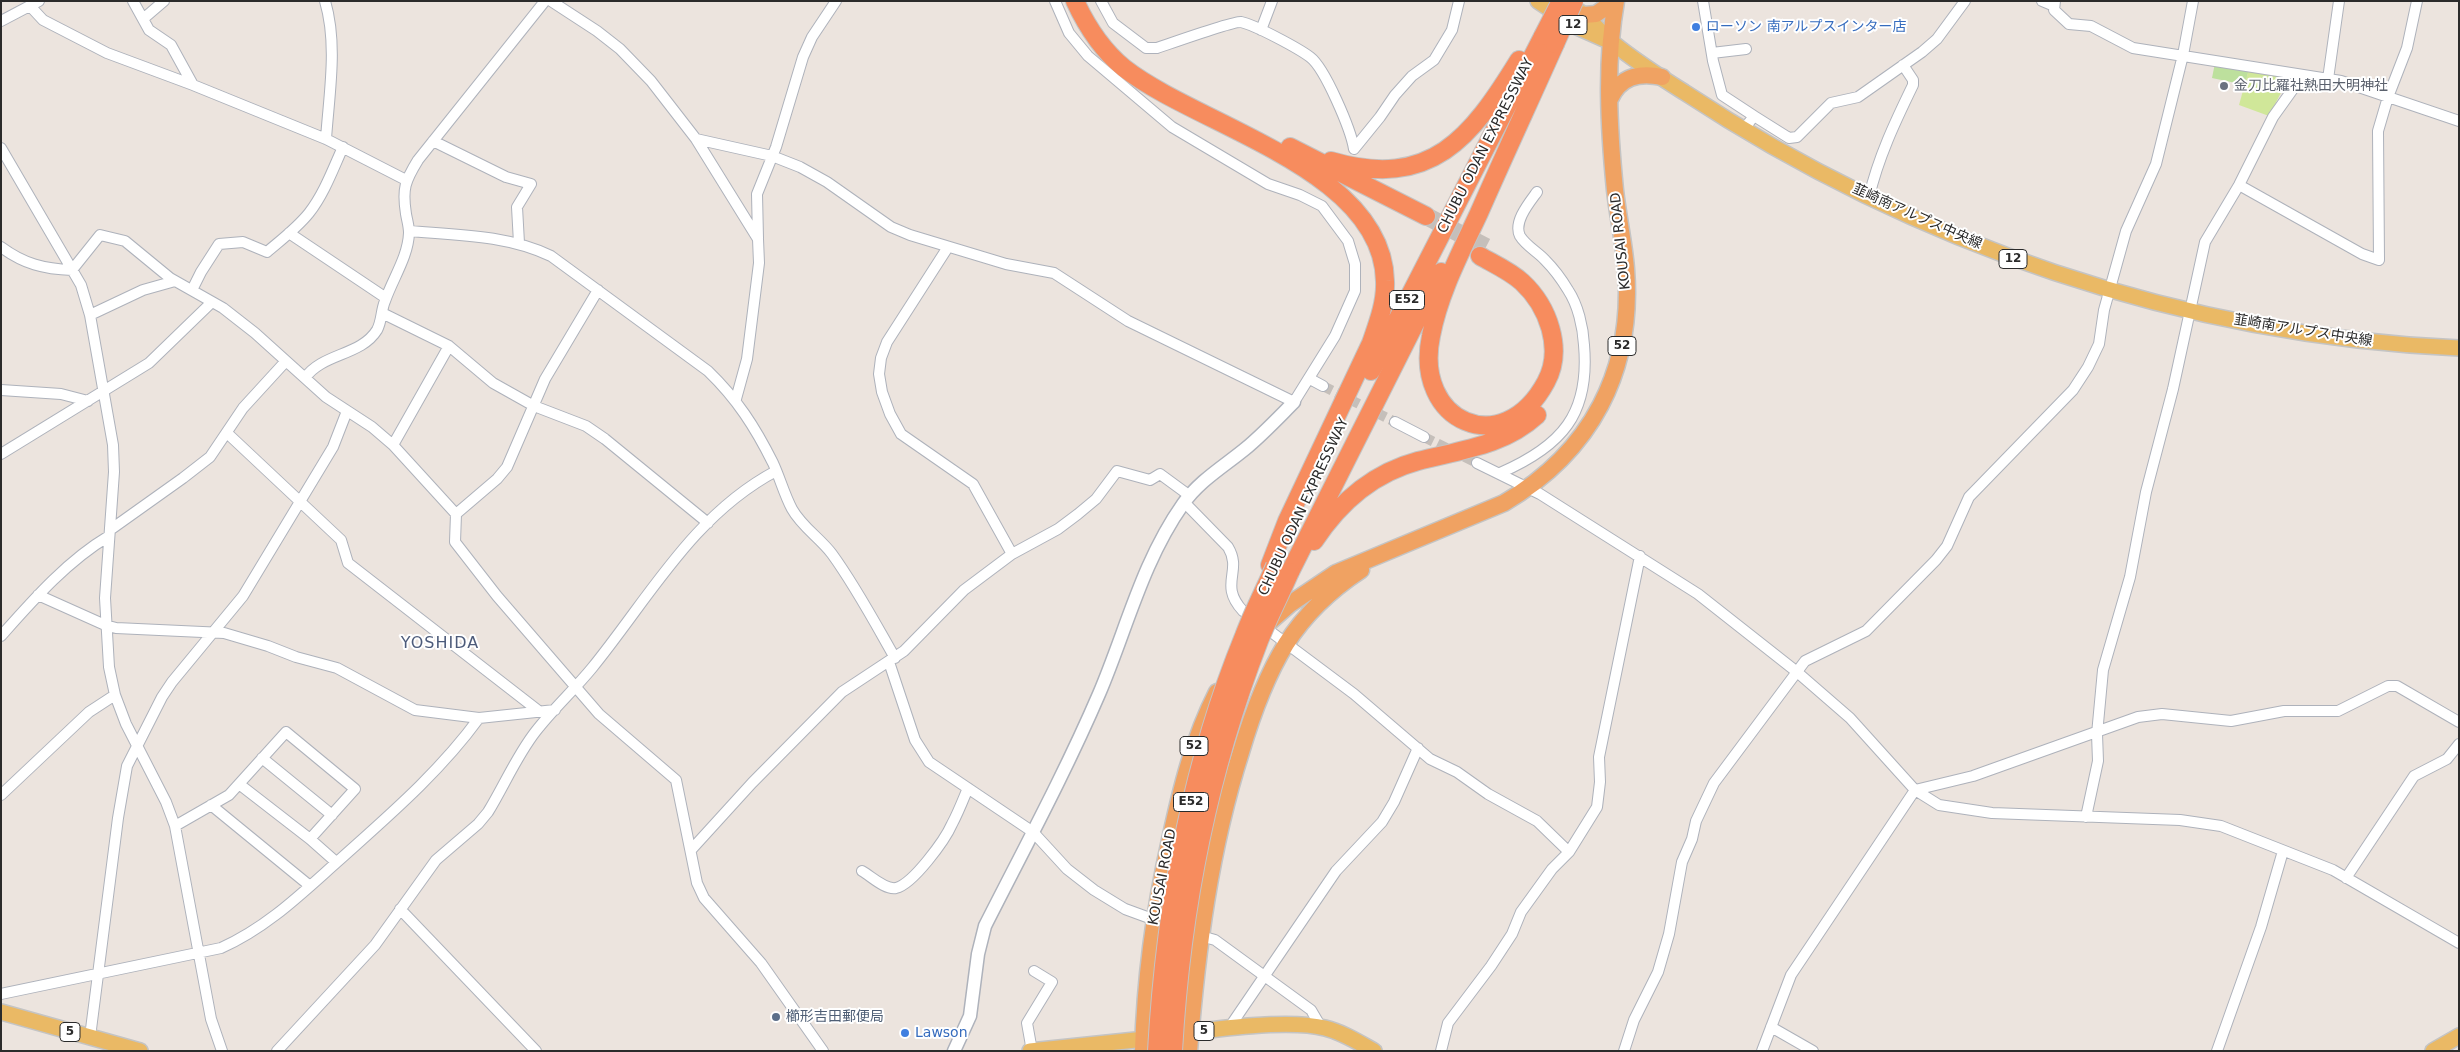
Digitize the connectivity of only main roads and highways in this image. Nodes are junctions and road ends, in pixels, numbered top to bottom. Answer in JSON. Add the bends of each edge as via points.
{"nodes":[{"id":1,"x":1075,"y":1,"type":"edge"},
{"id":2,"x":1085,"y":1,"type":"edge"},
{"id":3,"x":1538,"y":1,"type":"edge"},
{"id":4,"x":1554,"y":1,"type":"edge"},
{"id":5,"x":1563,"y":1,"type":"edge"},
{"id":6,"x":1615,"y":1,"type":"edge"},
{"id":7,"x":1624,"y":1,"type":"edge"},
{"id":8,"x":1577,"y":6,"type":"edge"},
{"id":9,"x":1546,"y":39,"type":"junction"},
{"id":10,"x":1612,"y":43,"type":"junction"},
{"id":11,"x":1662,"y":77,"type":"junction"},
{"id":12,"x":1610,"y":99,"type":"junction"},
{"id":13,"x":1297,"y":156,"type":"junction"},
{"id":14,"x":1423,"y":221,"type":"tunnel mouth"},
{"id":15,"x":2459,"y":348,"type":"edge"},
{"id":16,"x":1411,"y":542,"type":"junction"},
{"id":17,"x":1283,"y":569,"type":"junction"},
{"id":18,"x":1,"y":1012,"type":"edge"},
{"id":19,"x":1191,"y":1032,"type":"junction"},
{"id":20,"x":2459,"y":1036,"type":"edge"},
{"id":21,"x":94,"y":1043,"type":"edge"},
{"id":22,"x":1143,"y":1045,"type":"edge"},
{"id":23,"x":140,"y":1051,"type":"edge"},
{"id":24,"x":1031,"y":1051,"type":"edge"},
{"id":25,"x":1157,"y":1051,"type":"edge"},
{"id":26,"x":1173,"y":1051,"type":"edge"},
{"id":27,"x":1189,"y":1051,"type":"edge"},
{"id":28,"x":1374,"y":1051,"type":"edge"},
{"id":29,"x":2433,"y":1051,"type":"edge"}],
"edges":[{"from":1,"to":13,"type":"highway","via":[[1093,35],[1124,67],[1172,98]]},
{"from":2,"to":13,"type":"highway","via":[[1112,45],[1151,75]]},
{"from":3,"to":10,"type":"main road","number":"12","via":[[1577,27]]},
{"from":4,"to":9,"type":"highway"},
{"from":5,"to":8,"type":"main road","number":"12"},
{"from":5,"to":9,"type":"highway","name":"CHUBU ODAN EXPRESSWAY","number":"E52","bridge":true},
{"from":6,"to":8,"type":"highway","via":[[1596,14]]},
{"from":6,"to":10,"type":"highway","name":"KOUSAI ROAD","number":"52"},
{"from":7,"to":10,"type":"highway","name":"KOUSAI ROAD","number":"52"},
{"from":8,"to":9,"type":"highway","name":"CHUBU ODAN EXPRESSWAY","number":"E52","bridge":true},
{"from":8,"to":10,"type":"main road","number":"12"},
{"from":9,"to":13,"type":"highway","via":[[1479,119],[1449,149],[1434,158],[1402,169],[1385,170]]},
{"from":9,"to":17,"type":"highway","name":"CHUBU ODAN EXPRESSWAY","number":"E52","via":[[1429,299]]},
{"from":9,"to":17,"type":"highway","via":[[1459,255],[1431,334],[1428,363],[1429,377],[1440,402],[1461,419],[1489,425],[1517,418],[1529,408],[1548,379],[1552,364],[1551,330],[1535,296],[1483,251],[1528,273],[1554,306],[1562,324],[1564,363],[1560,381],[1539,414],[1508,436],[1397,468],[1362,487]]},
{"from":10,"to":11,"type":"main road","name":"韮崎南アルプス中央線","number":"12"},
{"from":10,"to":12,"type":"highway","name":"KOUSAI ROAD","number":"52"},
{"from":11,"to":12,"type":"highway","via":[[1644,74],[1628,78],[1616,88]]},
{"from":11,"to":15,"type":"main road","name":"韮崎南アルプス中央線","number":"12","via":[[1744,129],[1869,197],[1937,229],[2019,261],[2110,291],[2191,312],[2354,341]]},
{"from":12,"to":16,"type":"highway","name":"KOUSAI ROAD","number":"52","via":[[1627,308],[1623,342],[1606,398],[1590,427],[1573,448],[1529,488],[1504,503]]},
{"from":13,"to":14,"type":"highway"},
{"from":13,"to":17,"type":"highway","via":[[1360,216],[1379,246],[1386,282],[1380,319],[1371,343],[1291,513]]},
{"from":16,"to":19,"type":"highway","name":"KOUSAI ROAD","number":"52","via":[[1373,562],[1330,593],[1313,610],[1287,643],[1257,703],[1219,831],[1201,936]]},
{"from":16,"to":22,"type":"highway","name":"KOUSAI ROAD","number":"52","via":[[1336,573],[1290,604],[1247,646],[1225,677],[1198,733],[1179,796],[1155,920],[1143,1005]]},
{"from":17,"to":25,"type":"highway","number":"E52","bridge":true,"via":[[1244,636],[1207,741],[1182,842],[1165,948]]},
{"from":17,"to":26,"type":"highway","name":"CHUBU ODAN EXPRESSWAY","number":"E52","bridge":true,"via":[[1215,774],[1188,900]]},
{"from":18,"to":21,"type":"main road","number":"5"},
{"from":19,"to":22,"type":"main road","number":"5"},
{"from":19,"to":27,"type":"highway","name":"KOUSAI ROAD","number":"52"},
{"from":19,"to":28,"type":"main road","number":"5","via":[[1297,1025],[1321,1027]]},
{"from":20,"to":29,"type":"main road"},
{"from":21,"to":23,"type":"main road","number":"5"},
{"from":22,"to":24,"type":"main road","number":"5"}]}
